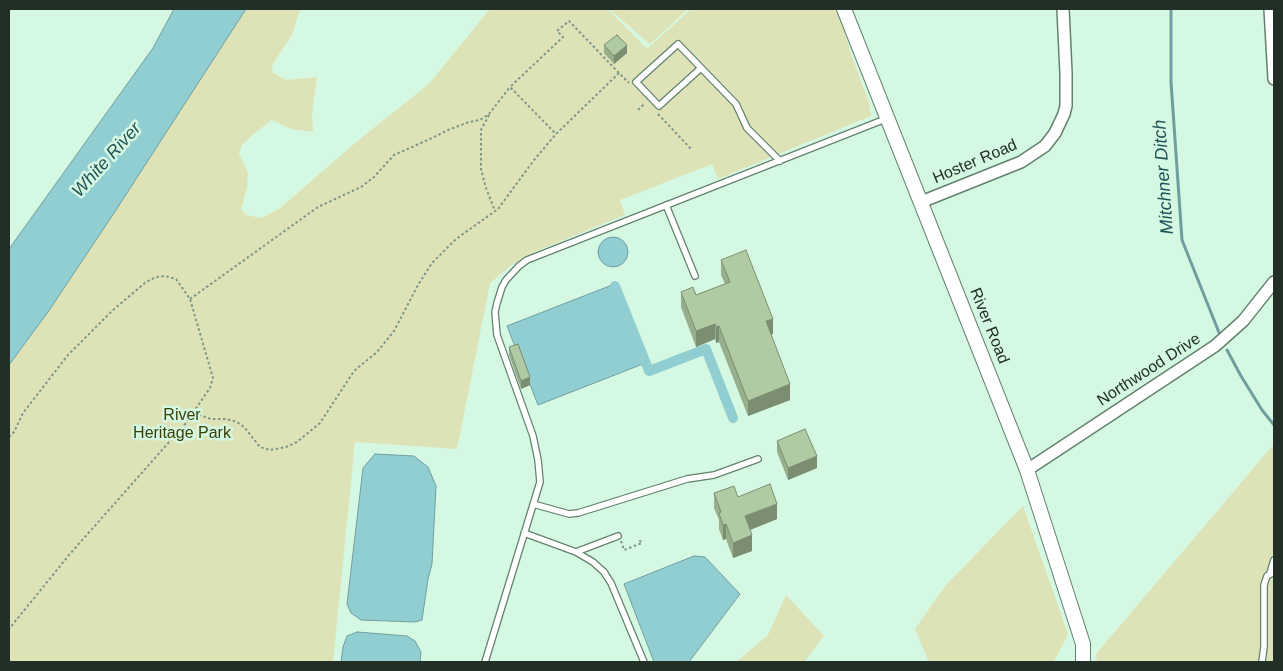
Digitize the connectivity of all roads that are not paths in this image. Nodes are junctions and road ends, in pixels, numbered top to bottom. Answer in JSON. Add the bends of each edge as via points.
{"nodes":[{"id":1,"x":844,"y":9,"type":"edge"},
{"id":2,"x":1062,"y":9,"type":"edge"},
{"id":3,"x":1270,"y":9,"type":"edge"},
{"id":4,"x":701,"y":68,"type":"junction"},
{"id":5,"x":1274,"y":79,"type":"edge"},
{"id":6,"x":888,"y":118,"type":"junction"},
{"id":7,"x":780,"y":161,"type":"junction"},
{"id":8,"x":921,"y":202,"type":"junction"},
{"id":9,"x":666,"y":205,"type":"junction"},
{"id":10,"x":695,"y":276,"type":"dead end"},
{"id":11,"x":1274,"y":282,"type":"edge"},
{"id":12,"x":758,"y":459,"type":"dead end"},
{"id":13,"x":1027,"y":470,"type":"junction"},
{"id":14,"x":533,"y":504,"type":"junction"},
{"id":15,"x":524,"y":533,"type":"junction"},
{"id":16,"x":618,"y":536,"type":"road end"},
{"id":17,"x":576,"y":552,"type":"junction"},
{"id":18,"x":1274,"y":560,"type":"edge"},
{"id":19,"x":1272,"y":573,"type":"edge"},
{"id":20,"x":485,"y":662,"type":"edge"},
{"id":21,"x":644,"y":662,"type":"edge"},
{"id":22,"x":1083,"y":662,"type":"edge"},
{"id":23,"x":1262,"y":662,"type":"edge"}],
"edges":[{"from":1,"to":6,"type":"street","name":"River Road"},
{"from":2,"to":8,"type":"street","name":"Hoster Road","via":[[1066,106],[1055,133],[1045,146],[1021,162]]},
{"from":3,"to":5,"type":"street"},
{"from":4,"to":4,"type":"lane","via":[[678,44],[636,82],[659,106]]},
{"from":4,"to":7,"type":"lane","via":[[736,104],[747,128]]},
{"from":6,"to":7,"type":"lane"},
{"from":6,"to":8,"type":"street","name":"River Road"},
{"from":7,"to":9,"type":"lane"},
{"from":8,"to":13,"type":"street","name":"River Road"},
{"from":9,"to":10,"type":"lane"},
{"from":9,"to":14,"type":"lane","via":[[527,260],[512,272],[502,287],[495,312],[496,327],[536,448],[540,482]]},
{"from":11,"to":13,"type":"street","name":"Northwood Drive","via":[[1243,321],[1215,346]]},
{"from":12,"to":14,"type":"lane","via":[[578,514]]},
{"from":13,"to":22,"type":"street","name":"River Road","via":[[1083,644]]},
{"from":14,"to":15,"type":"lane"},
{"from":15,"to":17,"type":"lane"},
{"from":15,"to":20,"type":"lane"},
{"from":16,"to":17,"type":"lane"},
{"from":17,"to":21,"type":"lane","via":[[593,562],[611,583]]},
{"from":18,"to":19,"type":"lane"},
{"from":19,"to":23,"type":"lane","via":[[1264,585]]}]}
